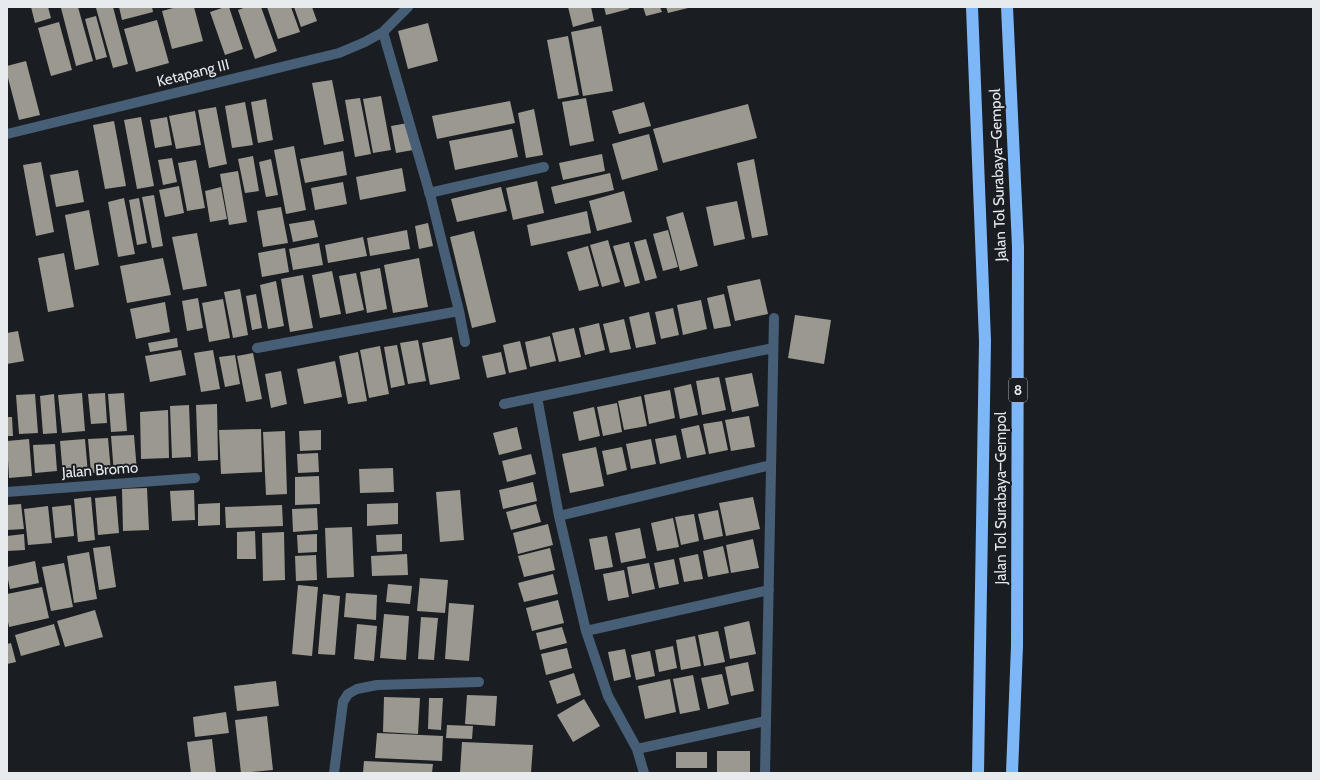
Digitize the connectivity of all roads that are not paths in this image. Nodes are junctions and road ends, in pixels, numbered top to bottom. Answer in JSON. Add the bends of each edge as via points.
{"nodes":[{"id":1,"x":408,"y":7,"type":"edge"},
{"id":2,"x":972,"y":7,"type":"edge"},
{"id":3,"x":1007,"y":7,"type":"edge"},
{"id":4,"x":383,"y":32,"type":"junction"},
{"id":5,"x":7,"y":134,"type":"edge"},
{"id":6,"x":544,"y":167,"type":"dead end"},
{"id":7,"x":429,"y":193,"type":"junction"},
{"id":8,"x":459,"y":311,"type":"junction"},
{"id":9,"x":774,"y":318,"type":"dead end"},
{"id":10,"x":465,"y":342,"type":"dead end"},
{"id":11,"x":257,"y":348,"type":"dead end"},
{"id":12,"x":773,"y":348,"type":"junction"},
{"id":13,"x":537,"y":397,"type":"junction"},
{"id":14,"x":504,"y":404,"type":"dead end"},
{"id":15,"x":771,"y":465,"type":"junction"},
{"id":16,"x":195,"y":478,"type":"dead end"},
{"id":17,"x":7,"y":492,"type":"edge"},
{"id":18,"x":558,"y":516,"type":"junction"},
{"id":19,"x":769,"y":590,"type":"junction"},
{"id":20,"x":586,"y":631,"type":"junction"},
{"id":21,"x":479,"y":682,"type":"dead end"},
{"id":22,"x":766,"y":721,"type":"junction"},
{"id":23,"x":638,"y":749,"type":"junction"},
{"id":24,"x":334,"y":773,"type":"edge"},
{"id":25,"x":644,"y":773,"type":"edge"},
{"id":26,"x":765,"y":773,"type":"edge"},
{"id":27,"x":978,"y":773,"type":"edge"},
{"id":28,"x":1012,"y":773,"type":"edge"}],
"edges":[{"from":1,"to":4,"type":"street","name":"Ketapang III"},
{"from":2,"to":27,"type":"highway","name":"Jalan Tol Surabaya–Gempol","via":[[985,341]]},
{"from":3,"to":28,"type":"highway","name":"Jalan Tol Surabaya–Gempol","number":"8","via":[[1018,247],[1017,646]]},
{"from":4,"to":5,"type":"street","name":"Ketapang III","via":[[339,53]]},
{"from":4,"to":7,"type":"street"},
{"from":6,"to":7,"type":"street"},
{"from":7,"to":8,"type":"street"},
{"from":8,"to":10,"type":"street"},
{"from":8,"to":11,"type":"street"},
{"from":9,"to":12,"type":"street"},
{"from":12,"to":13,"type":"street"},
{"from":12,"to":15,"type":"street"},
{"from":13,"to":14,"type":"street"},
{"from":13,"to":18,"type":"street"},
{"from":15,"to":18,"type":"street"},
{"from":15,"to":19,"type":"street"},
{"from":16,"to":17,"type":"street","name":"Jalan Bromo"},
{"from":18,"to":20,"type":"street"},
{"from":19,"to":20,"type":"street"},
{"from":19,"to":22,"type":"street"},
{"from":20,"to":23,"type":"street","via":[[608,696]]},
{"from":21,"to":24,"type":"street","via":[[377,684],[348,694],[343,702]]},
{"from":22,"to":23,"type":"street"},
{"from":22,"to":26,"type":"street"},
{"from":23,"to":25,"type":"street"}]}
